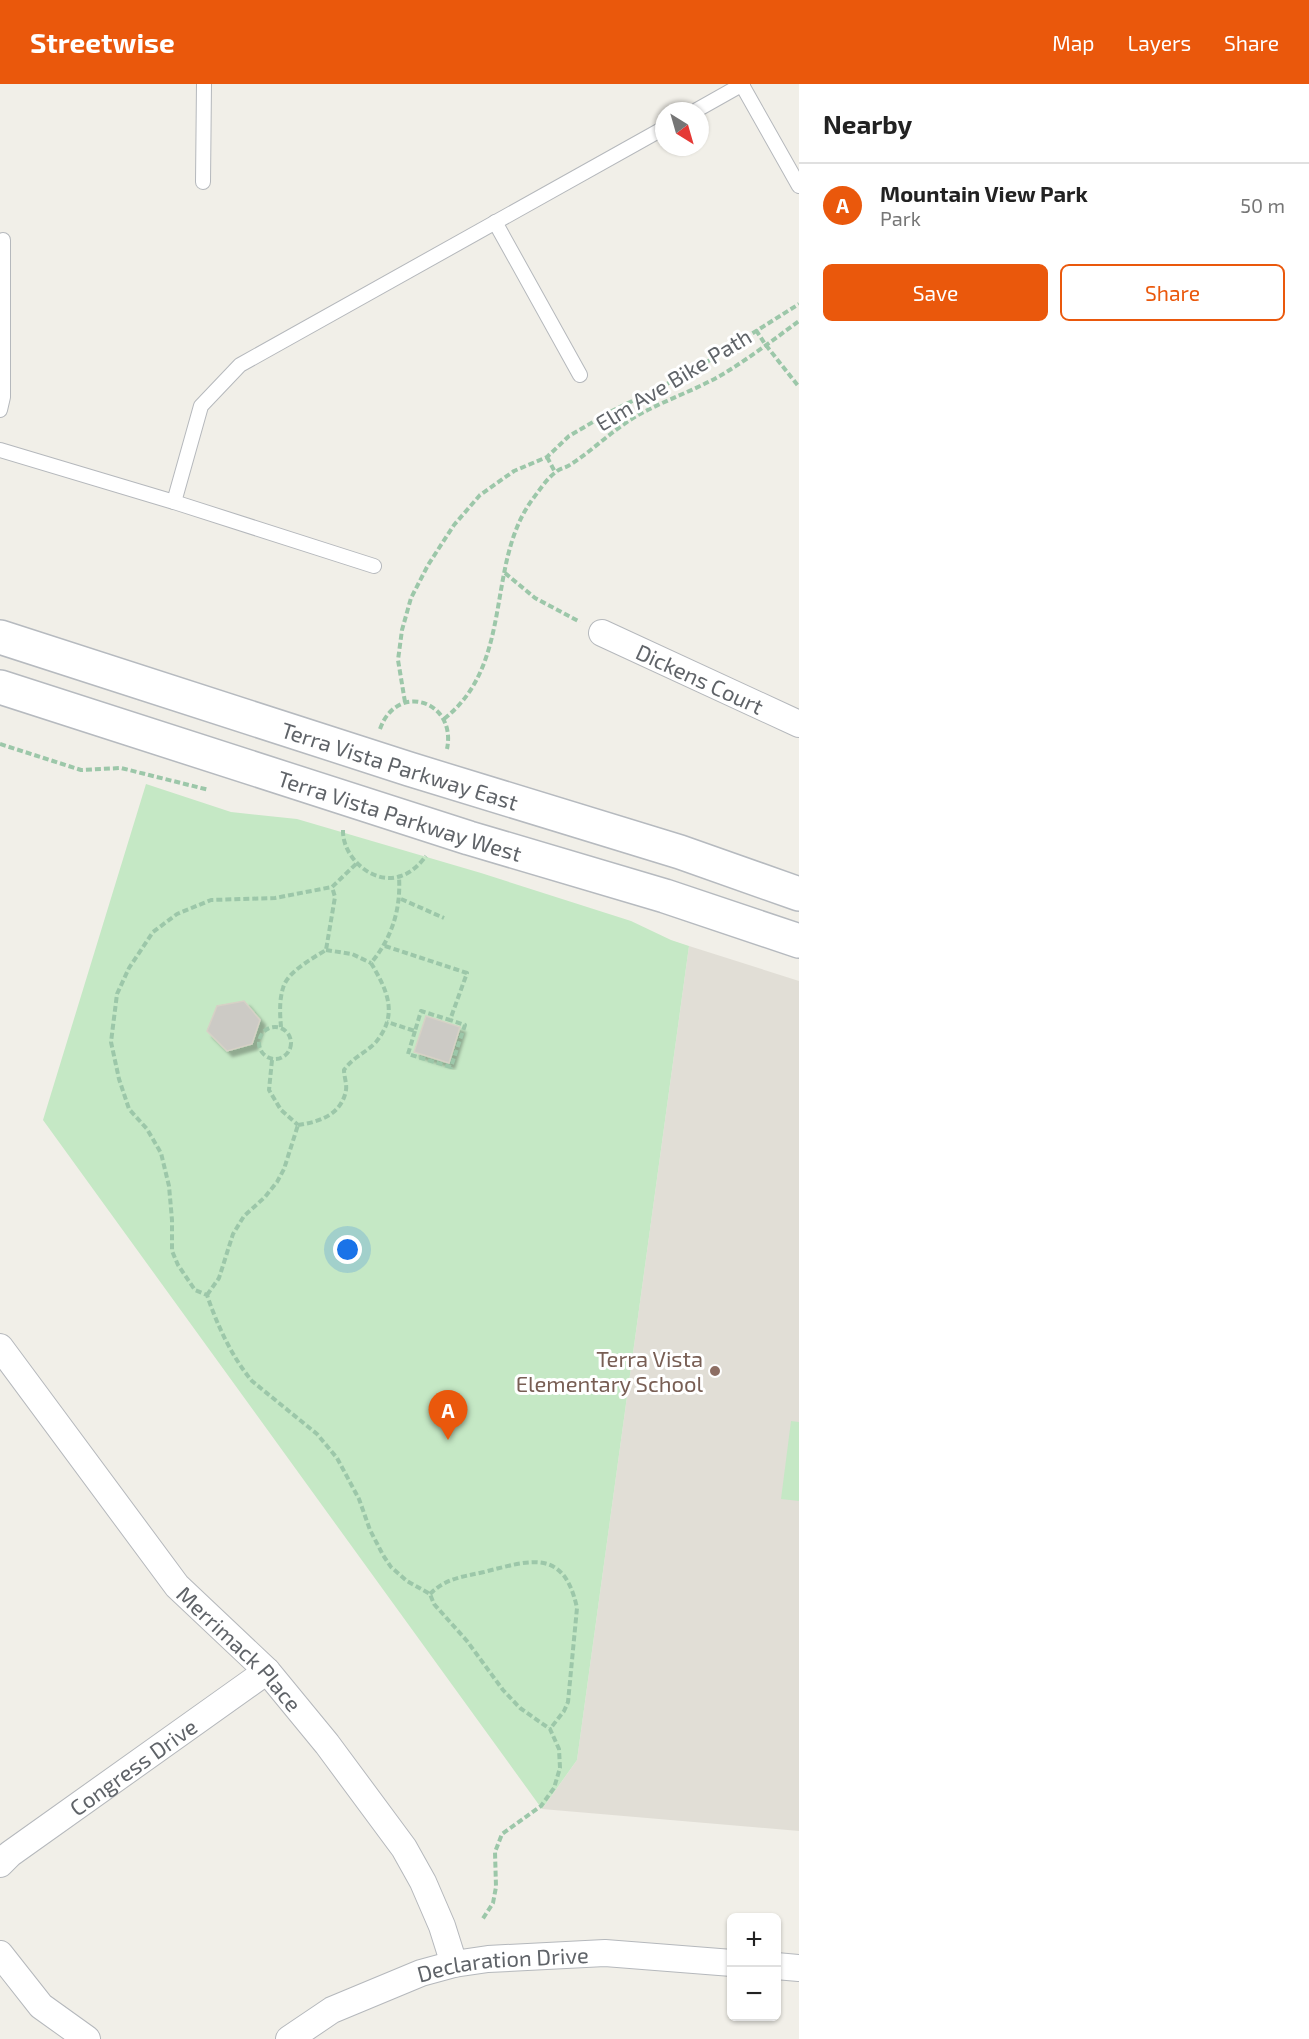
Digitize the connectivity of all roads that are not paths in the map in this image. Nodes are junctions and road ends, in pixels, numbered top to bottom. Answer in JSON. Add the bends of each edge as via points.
{"nodes":[{"id":1,"x":204,"y":84,"type":"edge"},
{"id":2,"x":743,"y":84,"type":"edge"},
{"id":3,"x":709,"y":103,"type":"edge"},
{"id":4,"x":655,"y":133,"type":"edge"},
{"id":5,"x":203,"y":182,"type":"dead end"},
{"id":6,"x":799,"y":186,"type":"edge"},
{"id":7,"x":495,"y":222,"type":"junction"},
{"id":8,"x":3,"y":240,"type":"dead end"},
{"id":9,"x":580,"y":375,"type":"dead end"},
{"id":10,"x":0,"y":410,"type":"edge"},
{"id":11,"x":0,"y":450,"type":"edge"},
{"id":12,"x":174,"y":502,"type":"junction"},
{"id":13,"x":374,"y":566,"type":"dead end"},
{"id":14,"x":602,"y":633,"type":"road end"},
{"id":15,"x":0,"y":637,"type":"edge"},
{"id":16,"x":0,"y":687,"type":"edge"},
{"id":17,"x":799,"y":724,"type":"edge"},
{"id":18,"x":799,"y":894,"type":"edge"},
{"id":19,"x":799,"y":941,"type":"edge"},
{"id":20,"x":0,"y":1347,"type":"edge"},
{"id":21,"x":267,"y":1671,"type":"junction"},
{"id":22,"x":0,"y":1864,"type":"edge"},
{"id":23,"x":0,"y":1954,"type":"edge"},
{"id":24,"x":727,"y":1963,"type":"edge"},
{"id":25,"x":454,"y":1964,"type":"junction"},
{"id":26,"x":781,"y":1966,"type":"edge"},
{"id":27,"x":799,"y":1968,"type":"edge"},
{"id":28,"x":87,"y":2039,"type":"edge"},
{"id":29,"x":289,"y":2039,"type":"edge"}],
"edges":[{"from":1,"to":5,"type":"lane"},
{"from":2,"to":3,"type":"lane"},
{"from":2,"to":6,"type":"lane"},
{"from":4,"to":7,"type":"lane"},
{"from":7,"to":9,"type":"lane"},
{"from":7,"to":12,"type":"lane","via":[[240,365],[201,406]]},
{"from":8,"to":10,"type":"lane"},
{"from":11,"to":12,"type":"lane"},
{"from":12,"to":13,"type":"lane"},
{"from":14,"to":17,"type":"street","name":"Dickens Court"},
{"from":15,"to":18,"type":"street","name":"Terra Vista Parkway East","via":[[680,852]]},
{"from":16,"to":19,"type":"street","name":"Terra Vista Parkway West"},
{"from":20,"to":21,"type":"street","name":"Merrimack Place","via":[[177,1586]]},
{"from":21,"to":22,"type":"street","name":"Congress Drive"},
{"from":21,"to":25,"type":"street","name":"Merrimack Place","via":[[404,1848],[442,1926]]},
{"from":23,"to":28,"type":"street","via":[[41,2006]]},
{"from":24,"to":25,"type":"street","name":"Declaration Drive","via":[[605,1953]]},
{"from":25,"to":29,"type":"street","name":"Declaration Drive","via":[[421,1973],[332,2010]]},
{"from":26,"to":27,"type":"street"}]}
